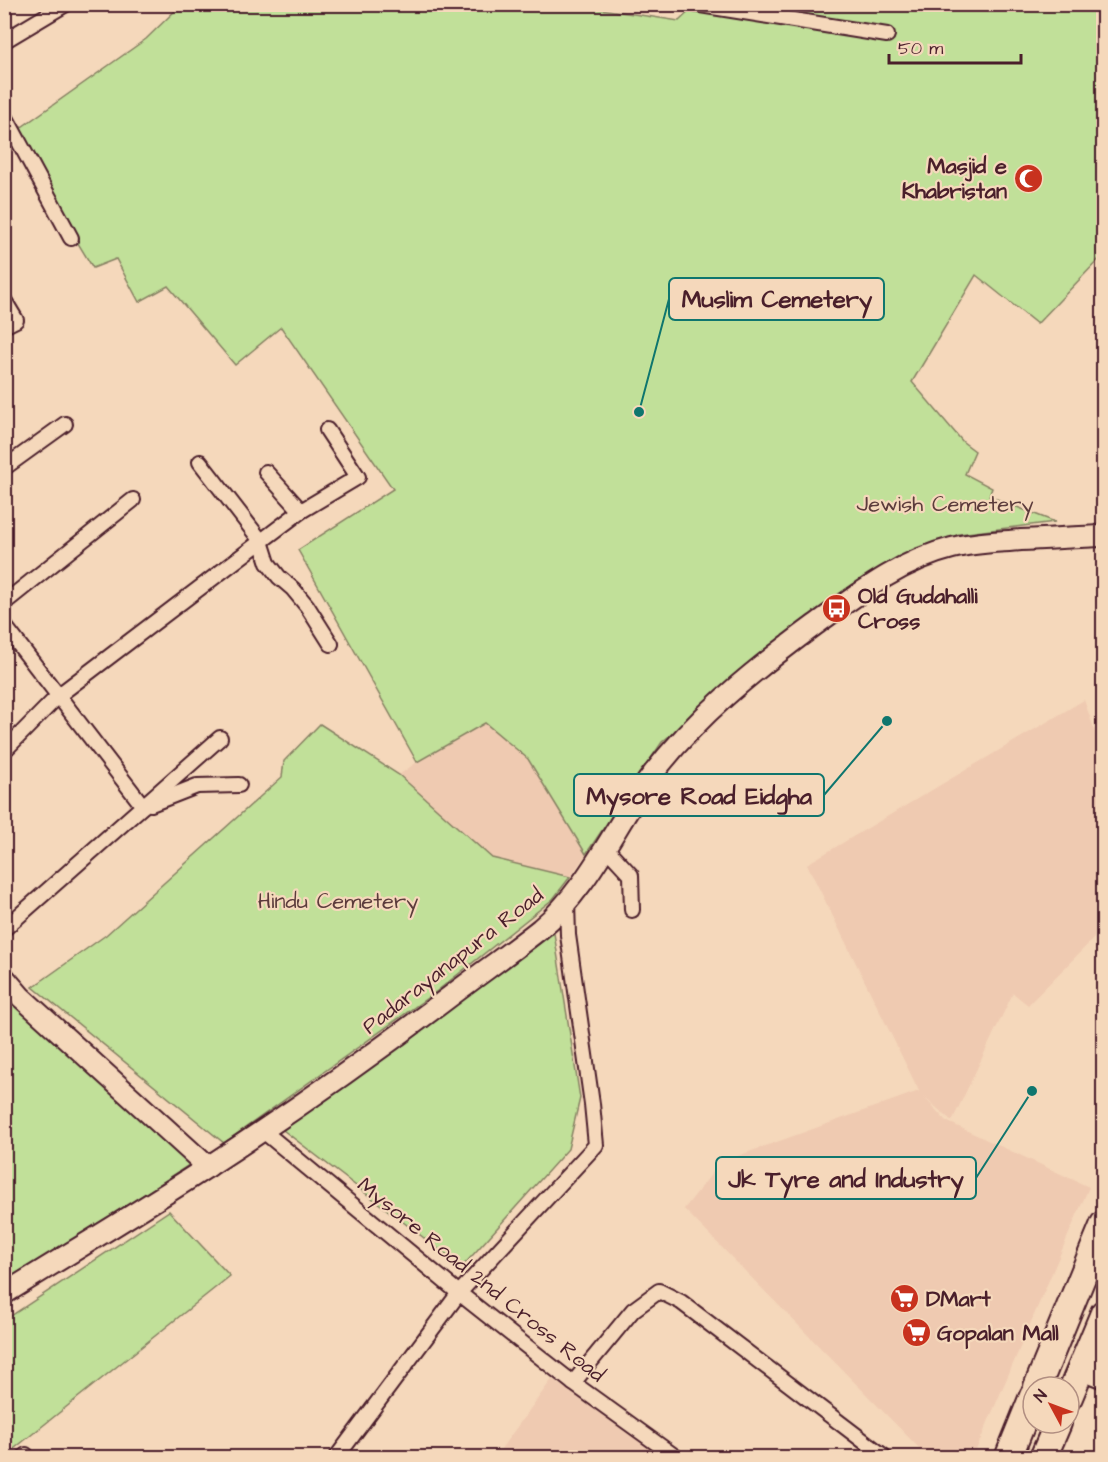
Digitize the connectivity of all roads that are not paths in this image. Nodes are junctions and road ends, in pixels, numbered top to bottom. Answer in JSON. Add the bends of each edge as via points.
{"nodes":[{"id":1,"x":66,"y":4,"type":"edge"},
{"id":2,"x":694,"y":4,"type":"edge"},
{"id":3,"x":887,"y":35,"type":"dead end"},
{"id":4,"x":4,"y":41,"type":"edge"},
{"id":5,"x":4,"y":114,"type":"edge"},
{"id":6,"x":71,"y":238,"type":"dead end"},
{"id":7,"x":4,"y":300,"type":"edge"},
{"id":8,"x":4,"y":326,"type":"edge"},
{"id":9,"x":65,"y":424,"type":"dead end"},
{"id":10,"x":327,"y":430,"type":"dead end"},
{"id":11,"x":200,"y":462,"type":"dead end"},
{"id":12,"x":4,"y":468,"type":"edge"},
{"id":13,"x":266,"y":472,"type":"dead end"},
{"id":14,"x":134,"y":500,"type":"dead end"},
{"id":15,"x":301,"y":512,"type":"junction"},
{"id":16,"x":1104,"y":536,"type":"edge"},
{"id":17,"x":261,"y":541,"type":"junction"},
{"id":18,"x":4,"y":603,"type":"edge"},
{"id":19,"x":4,"y":625,"type":"edge"},
{"id":20,"x":331,"y":644,"type":"dead end"},
{"id":21,"x":59,"y":695,"type":"junction"},
{"id":22,"x":220,"y":738,"type":"dead end"},
{"id":23,"x":4,"y":751,"type":"edge"},
{"id":24,"x":239,"y":785,"type":"dead end"},
{"id":25,"x":143,"y":806,"type":"junction"},
{"id":26,"x":605,"y":847,"type":"junction"},
{"id":27,"x":567,"y":903,"type":"junction"},
{"id":28,"x":633,"y":910,"type":"dead end"},
{"id":29,"x":4,"y":929,"type":"edge"},
{"id":30,"x":4,"y":977,"type":"edge"},
{"id":31,"x":262,"y":1130,"type":"junction"},
{"id":32,"x":208,"y":1167,"type":"junction"},
{"id":33,"x":1104,"y":1224,"type":"edge"},
{"id":34,"x":459,"y":1293,"type":"junction"},
{"id":35,"x":4,"y":1294,"type":"edge"},
{"id":36,"x":1104,"y":1313,"type":"edge"},
{"id":37,"x":1092,"y":1374,"type":"edge"},
{"id":38,"x":1042,"y":1375,"type":"edge"},
{"id":39,"x":573,"y":1383,"type":"junction"},
{"id":40,"x":1081,"y":1385,"type":"edge"},
{"id":41,"x":1021,"y":1426,"type":"edge"},
{"id":42,"x":1053,"y":1435,"type":"edge"},
{"id":43,"x":672,"y":1456,"type":"edge"},
{"id":44,"x":336,"y":1458,"type":"edge"},
{"id":45,"x":886,"y":1458,"type":"edge"},
{"id":46,"x":1008,"y":1458,"type":"edge"},
{"id":47,"x":1043,"y":1458,"type":"edge"}],
"edges":[{"from":1,"to":4,"type":"street"},
{"from":2,"to":3,"type":"street"},
{"from":5,"to":6,"type":"street"},
{"from":7,"to":8,"type":"street","via":[[16,320]]},
{"from":9,"to":12,"type":"street"},
{"from":10,"to":15,"type":"street","via":[[358,477]]},
{"from":11,"to":17,"type":"street"},
{"from":13,"to":15,"type":"street"},
{"from":14,"to":18,"type":"street"},
{"from":15,"to":17,"type":"street"},
{"from":16,"to":26,"type":"street","name":"Padarayanapura Road","via":[[956,547],[905,566],[865,589],[720,700],[650,778]]},
{"from":17,"to":20,"type":"street","via":[[268,563],[307,606]]},
{"from":17,"to":21,"type":"street"},
{"from":19,"to":21,"type":"street"},
{"from":21,"to":23,"type":"street"},
{"from":21,"to":25,"type":"street"},
{"from":22,"to":25,"type":"street"},
{"from":24,"to":25,"type":"street","via":[[196,786]]},
{"from":25,"to":29,"type":"street"},
{"from":26,"to":27,"type":"street","name":"Padarayanapura Road"},
{"from":26,"to":28,"type":"street","via":[[631,875]]},
{"from":27,"to":31,"type":"street","name":"Padarayanapura Road","via":[[537,931],[431,1011]]},
{"from":27,"to":34,"type":"street","via":[[596,1145]]},
{"from":30,"to":32,"type":"street","via":[[21,997]]},
{"from":31,"to":32,"type":"street","name":"Padarayanapura Road"},
{"from":31,"to":34,"type":"street","name":"Mysore Road 2nd Cross Road"},
{"from":32,"to":35,"type":"street","name":"Padarayanapura Road"},
{"from":33,"to":38,"type":"highway"},
{"from":34,"to":39,"type":"street","name":"Mysore Road 2nd Cross Road"},
{"from":34,"to":44,"type":"street"},
{"from":36,"to":37,"type":"highway"},
{"from":37,"to":40,"type":"highway"},
{"from":39,"to":43,"type":"street","name":"Mysore Road 2nd Cross Road"},
{"from":39,"to":45,"type":"street","via":[[633,1310],[659,1291],[681,1302]]},
{"from":41,"to":46,"type":"highway"},
{"from":42,"to":47,"type":"highway"}]}
